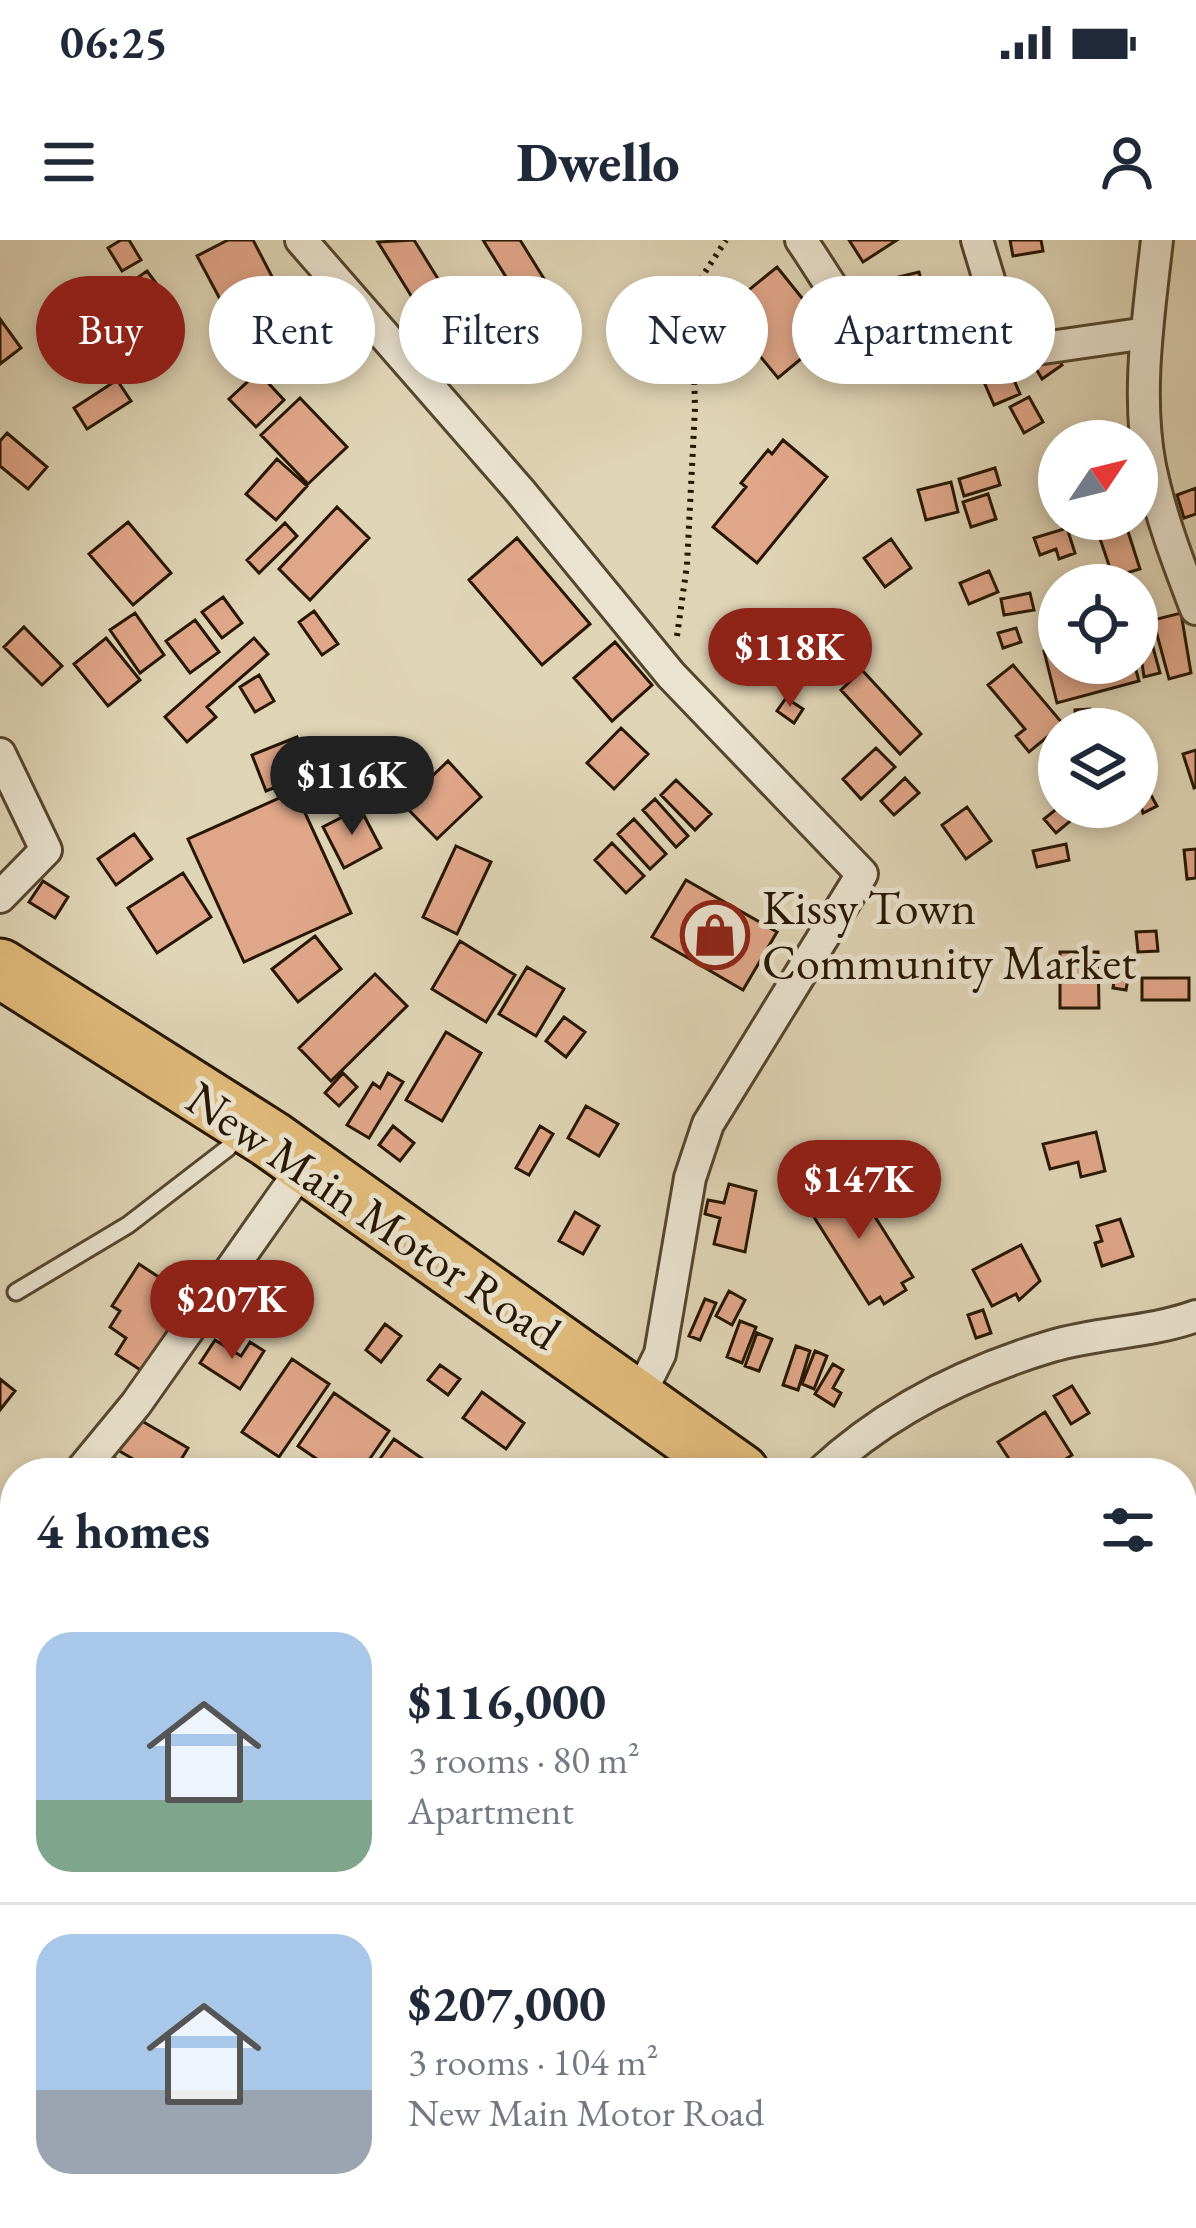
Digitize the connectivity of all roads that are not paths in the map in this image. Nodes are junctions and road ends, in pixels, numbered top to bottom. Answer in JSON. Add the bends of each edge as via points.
{"nodes":[{"id":1,"x":301,"y":240,"type":"edge"},
{"id":2,"x":801,"y":240,"type":"edge"},
{"id":3,"x":977,"y":240,"type":"edge"},
{"id":4,"x":1156,"y":240,"type":"edge"},
{"id":5,"x":825,"y":276,"type":"edge"},
{"id":6,"x":988,"y":276,"type":"edge"},
{"id":7,"x":1147,"y":333,"type":"junction"},
{"id":8,"x":1055,"y":344,"type":"edge"},
{"id":9,"x":1196,"y":609,"type":"edge"},
{"id":10,"x":0,"y":754,"type":"edge"},
{"id":11,"x":0,"y":897,"type":"edge"},
{"id":12,"x":0,"y":968,"type":"edge"},
{"id":13,"x":0,"y":1005,"type":"edge"},
{"id":14,"x":228,"y":1148,"type":"junction"},
{"id":15,"x":289,"y":1187,"type":"junction"},
{"id":16,"x":16,"y":1292,"type":"dead end"},
{"id":17,"x":1196,"y":1316,"type":"edge"},
{"id":18,"x":638,"y":1398,"type":"junction"},
{"id":19,"x":91,"y":1458,"type":"edge"},
{"id":20,"x":672,"y":1458,"type":"edge"},
{"id":21,"x":720,"y":1458,"type":"edge"},
{"id":22,"x":841,"y":1458,"type":"edge"}],
"edges":[{"from":1,"to":18,"type":"street","via":[[671,676],[862,874],[708,1124],[690,1178],[660,1354]]},
{"from":2,"to":5,"type":"street"},
{"from":3,"to":6,"type":"street"},
{"from":4,"to":7,"type":"street"},
{"from":7,"to":8,"type":"street"},
{"from":7,"to":9,"type":"street","via":[[1149,461]]},
{"from":10,"to":11,"type":"street","via":[[46,850]]},
{"from":12,"to":18,"type":"highway","name":"New Main Motor Road","via":[[270,1139]]},
{"from":13,"to":14,"type":"highway","name":"New Main Motor Road"},
{"from":14,"to":15,"type":"highway","name":"New Main Motor Road"},
{"from":14,"to":16,"type":"lane","via":[[128,1225]]},
{"from":15,"to":19,"type":"street"},
{"from":15,"to":20,"type":"highway","name":"New Main Motor Road"},
{"from":17,"to":22,"type":"street","via":[[1054,1346],[916,1399]]},
{"from":18,"to":21,"type":"highway","name":"New Main Motor Road"}]}
